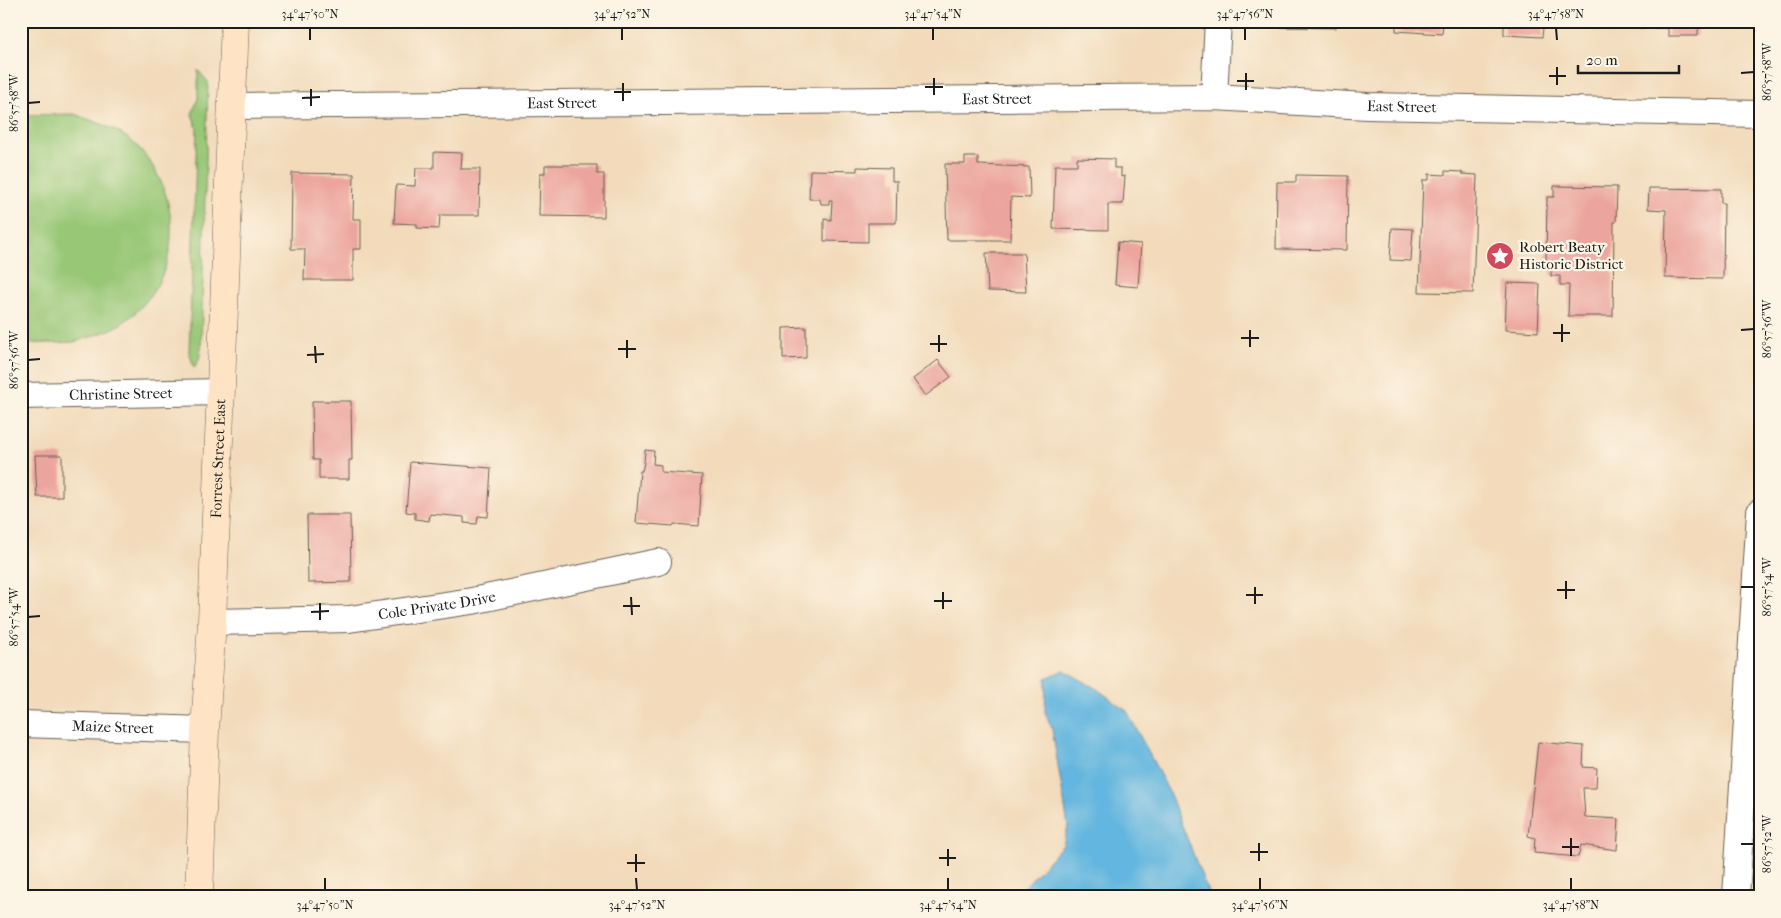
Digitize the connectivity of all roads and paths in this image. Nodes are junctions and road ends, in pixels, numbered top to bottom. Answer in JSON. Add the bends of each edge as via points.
{"nodes":[{"id":1,"x":235,"y":21,"type":"edge"},
{"id":2,"x":1218,"y":21,"type":"edge"},
{"id":3,"x":1214,"y":97,"type":"junction"},
{"id":4,"x":233,"y":106,"type":"junction"},
{"id":5,"x":1760,"y":114,"type":"edge"},
{"id":6,"x":221,"y":392,"type":"junction"},
{"id":7,"x":21,"y":396,"type":"edge"},
{"id":8,"x":1760,"y":512,"type":"edge"},
{"id":9,"x":658,"y":562,"type":"dead end"},
{"id":10,"x":212,"y":622,"type":"junction"},
{"id":11,"x":21,"y":724,"type":"edge"},
{"id":12,"x":205,"y":730,"type":"junction"},
{"id":13,"x":199,"y":897,"type":"edge"},
{"id":14,"x":1736,"y":897,"type":"edge"}],
"edges":[{"from":1,"to":4,"type":"main road","name":"Forrest Street East"},
{"from":2,"to":3,"type":"street"},
{"from":3,"to":4,"type":"street","name":"East Street"},
{"from":3,"to":5,"type":"street","name":"East Street","via":[[1367,106]]},
{"from":4,"to":6,"type":"main road","name":"Forrest Street East"},
{"from":6,"to":7,"type":"street","name":"Christine Street"},
{"from":6,"to":10,"type":"main road","name":"Forrest Street East"},
{"from":8,"to":14,"type":"street"},
{"from":9,"to":10,"type":"street","name":"Cole Private Drive","via":[[472,602],[359,618]]},
{"from":10,"to":12,"type":"main road","name":"Forrest Street East"},
{"from":11,"to":12,"type":"street","name":"Maize Street"},
{"from":12,"to":13,"type":"main road","name":"Forrest Street East"}]}
